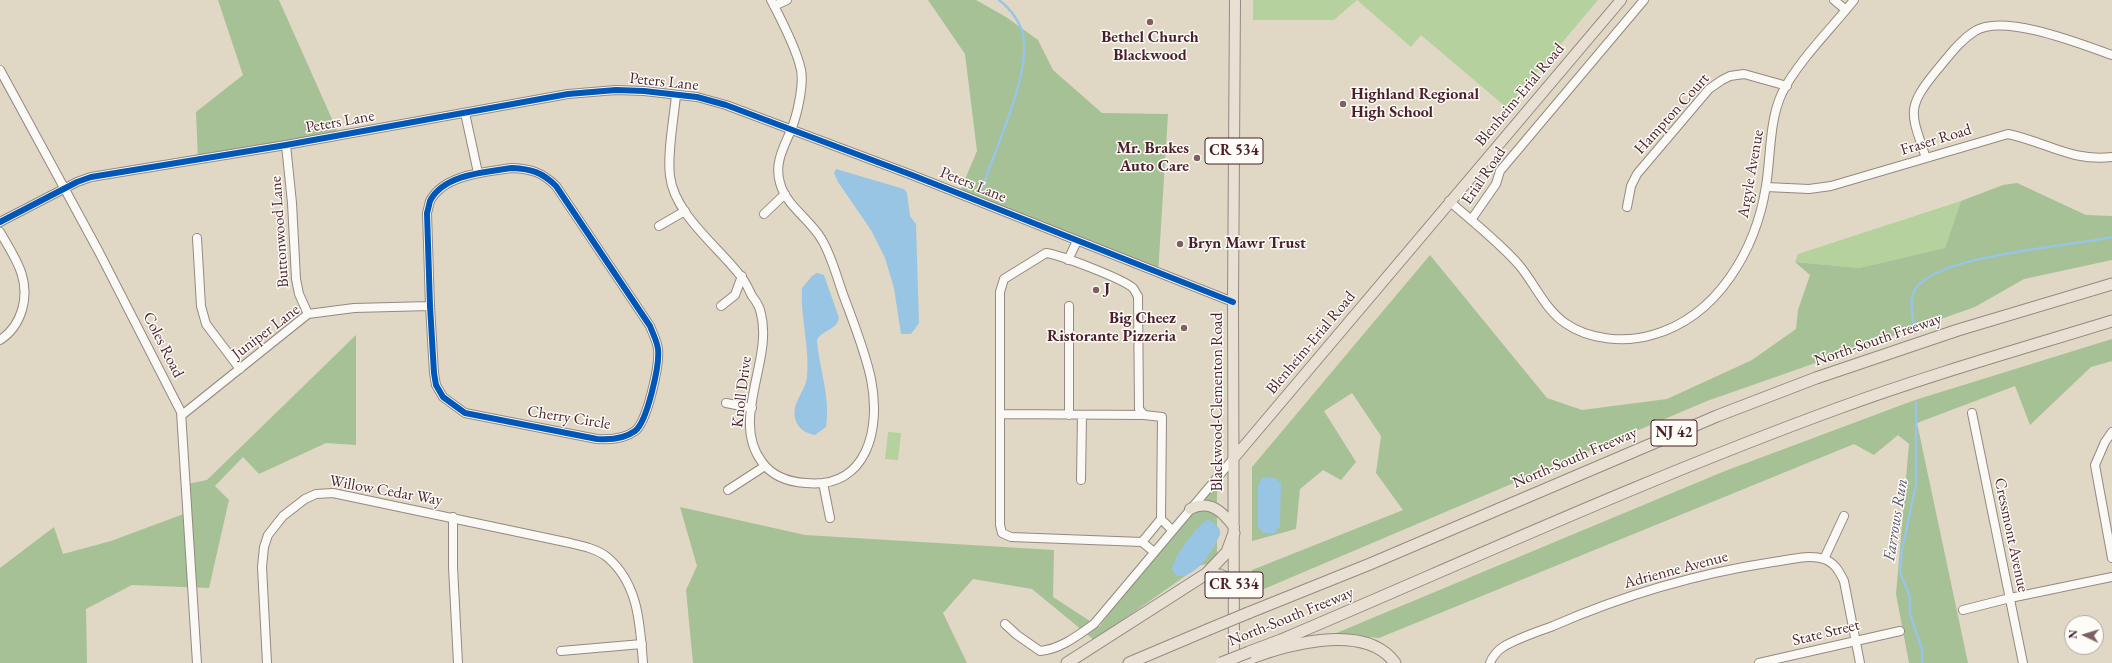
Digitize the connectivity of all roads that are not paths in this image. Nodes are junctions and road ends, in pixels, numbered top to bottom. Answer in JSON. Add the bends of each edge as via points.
{"nodes":[{"id":1,"x":787,"y":0,"type":"edge"},
{"id":2,"x":1235,"y":0,"type":"edge"},
{"id":3,"x":1621,"y":0,"type":"edge"},
{"id":4,"x":1644,"y":0,"type":"edge"},
{"id":5,"x":1834,"y":0,"type":"edge"},
{"id":6,"x":1854,"y":0,"type":"edge"},
{"id":7,"x":773,"y":3,"type":"edge"},
{"id":8,"x":1846,"y":10,"type":"junction"},
{"id":9,"x":2112,"y":55,"type":"edge"},
{"id":10,"x":0,"y":70,"type":"edge"},
{"id":11,"x":1787,"y":86,"type":"junction"},
{"id":12,"x":676,"y":95,"type":"junction"},
{"id":13,"x":465,"y":113,"type":"junction"},
{"id":14,"x":792,"y":129,"type":"junction"},
{"id":15,"x":286,"y":145,"type":"junction"},
{"id":16,"x":2112,"y":156,"type":"edge"},
{"id":17,"x":1926,"y":158,"type":"junction"},
{"id":18,"x":478,"y":173,"type":"junction"},
{"id":19,"x":1766,"y":187,"type":"junction"},
{"id":20,"x":64,"y":189,"type":"junction"},
{"id":21,"x":785,"y":194,"type":"junction"},
{"id":22,"x":1449,"y":201,"type":"junction"},
{"id":23,"x":1627,"y":207,"type":"dead end"},
{"id":24,"x":685,"y":211,"type":"junction"},
{"id":25,"x":764,"y":214,"type":"dead end"},
{"id":26,"x":1471,"y":220,"type":"junction"},
{"id":27,"x":0,"y":222,"type":"edge"},
{"id":28,"x":659,"y":226,"type":"dead end"},
{"id":29,"x":0,"y":232,"type":"edge"},
{"id":30,"x":197,"y":238,"type":"dead end"},
{"id":31,"x":1077,"y":241,"type":"junction"},
{"id":32,"x":1068,"y":260,"type":"junction"},
{"id":33,"x":742,"y":276,"type":"junction"},
{"id":34,"x":2112,"y":284,"type":"edge"},
{"id":35,"x":1233,"y":302,"type":"junction"},
{"id":36,"x":430,"y":306,"type":"junction"},
{"id":37,"x":721,"y":306,"type":"dead end"},
{"id":38,"x":1070,"y":306,"type":"dead end"},
{"id":39,"x":308,"y":314,"type":"junction"},
{"id":40,"x":2112,"y":321,"type":"edge"},
{"id":41,"x":0,"y":340,"type":"edge"},
{"id":42,"x":240,"y":369,"type":"junction"},
{"id":43,"x":726,"y":403,"type":"dead end"},
{"id":44,"x":752,"y":408,"type":"junction"},
{"id":45,"x":1972,"y":413,"type":"dead end"},
{"id":46,"x":1000,"y":414,"type":"junction"},
{"id":47,"x":182,"y":415,"type":"junction"},
{"id":48,"x":1069,"y":415,"type":"junction"},
{"id":49,"x":1082,"y":415,"type":"junction"},
{"id":50,"x":1144,"y":415,"type":"junction"},
{"id":51,"x":2112,"y":432,"type":"edge"},
{"id":52,"x":1233,"y":459,"type":"junction"},
{"id":53,"x":765,"y":466,"type":"junction"},
{"id":54,"x":1081,"y":480,"type":"dead end"},
{"id":55,"x":823,"y":484,"type":"junction"},
{"id":56,"x":728,"y":490,"type":"dead end"},
{"id":57,"x":1190,"y":509,"type":"junction"},
{"id":58,"x":1844,"y":516,"type":"dead end"},
{"id":59,"x":452,"y":517,"type":"junction"},
{"id":60,"x":830,"y":518,"type":"dead end"},
{"id":61,"x":1162,"y":518,"type":"junction"},
{"id":62,"x":1172,"y":530,"type":"junction"},
{"id":63,"x":1234,"y":530,"type":"junction"},
{"id":64,"x":1142,"y":542,"type":"junction"},
{"id":65,"x":1154,"y":552,"type":"junction"},
{"id":66,"x":2112,"y":558,"type":"edge"},
{"id":67,"x":1824,"y":559,"type":"junction"},
{"id":68,"x":1206,"y":574,"type":"junction"},
{"id":69,"x":2112,"y":577,"type":"edge"},
{"id":70,"x":1234,"y":582,"type":"junction"},
{"id":71,"x":2010,"y":598,"type":"junction"},
{"id":72,"x":1963,"y":610,"type":"dead end"},
{"id":73,"x":1005,"y":624,"type":"dead end"},
{"id":74,"x":1900,"y":631,"type":"dead end"},
{"id":75,"x":1856,"y":639,"type":"junction"},
{"id":76,"x":642,"y":644,"type":"junction"},
{"id":77,"x":560,"y":651,"type":"dead end"},
{"id":78,"x":1246,"y":658,"type":"edge"},
{"id":79,"x":197,"y":663,"type":"edge"},
{"id":80,"x":267,"y":663,"type":"edge"},
{"id":81,"x":458,"y":663,"type":"edge"},
{"id":82,"x":643,"y":663,"type":"edge"},
{"id":83,"x":1067,"y":663,"type":"edge"},
{"id":84,"x":1128,"y":663,"type":"edge"},
{"id":85,"x":1221,"y":663,"type":"edge"},
{"id":86,"x":1234,"y":663,"type":"edge"},
{"id":87,"x":1396,"y":663,"type":"edge"},
{"id":88,"x":1490,"y":663,"type":"edge"},
{"id":89,"x":1759,"y":663,"type":"edge"},
{"id":90,"x":1860,"y":663,"type":"edge"},
{"id":91,"x":2023,"y":663,"type":"edge"}],
"edges":[{"from":1,"to":7,"type":"street"},
{"from":2,"to":35,"type":"main road","name":"Blackwood-Clementon Road","number":"CR 534"},
{"from":3,"to":22,"type":"main road","name":"Blenheim-Erial Road"},
{"from":4,"to":26,"type":"street","name":"Erial Road","via":[[1500,171],[1492,189]]},
{"from":5,"to":8,"type":"street"},
{"from":6,"to":8,"type":"street","name":"Argyle Avenue"},
{"from":7,"to":14,"type":"street","name":"Knoll Drive","via":[[801,70],[800,92]]},
{"from":8,"to":11,"type":"street","name":"Argyle Avenue","via":[[1792,76]]},
{"from":9,"to":17,"type":"street","via":[[2064,38],[2013,25],[1976,30],[1958,45],[1916,99],[1914,122]]},
{"from":10,"to":20,"type":"street","name":"Coles Road"},
{"from":11,"to":19,"type":"street","name":"Argyle Avenue","via":[[1775,114]]},
{"from":11,"to":23,"type":"street","name":"Hampton Court","via":[[1744,74],[1730,76],[1709,89],[1637,174],[1631,186]]},
{"from":12,"to":13,"type":"street","name":"Peters Lane","via":[[616,90],[568,94]]},
{"from":12,"to":14,"type":"street","name":"Peters Lane","via":[[726,105]]},
{"from":12,"to":24,"type":"street","name":"Knoll Drive","via":[[670,176]]},
{"from":13,"to":15,"type":"street","name":"Peters Lane"},
{"from":13,"to":18,"type":"street"},
{"from":14,"to":21,"type":"street","name":"Knoll Drive","via":[[779,160],[780,183]]},
{"from":14,"to":31,"type":"street","name":"Peters Lane"},
{"from":15,"to":20,"type":"street","name":"Peters Lane","via":[[91,177]]},
{"from":15,"to":39,"type":"street","name":"Buttonwood Lane","via":[[296,279],[299,294]]},
{"from":16,"to":17,"type":"street","name":"Fraser Road","via":[[2074,156],[2028,138],[2008,134]]},
{"from":17,"to":19,"type":"street","name":"Fraser Road","via":[[1830,186],[1809,189]]},
{"from":18,"to":36,"type":"street","name":"Cherry Circle","via":[[451,182],[430,201],[427,213]]},
{"from":18,"to":36,"type":"street","name":"Cherry Circle","via":[[512,168],[545,175],[556,186],[650,326],[658,350],[657,369],[650,402],[640,424],[625,437],[609,440],[465,413],[443,397],[436,385]]},
{"from":19,"to":26,"type":"street","name":"Argyle Avenue","via":[[1755,232],[1735,271],[1718,293],[1696,314],[1679,325],[1666,332],[1641,339],[1593,335],[1580,332],[1565,322],[1534,288],[1519,265]]},
{"from":20,"to":27,"type":"street","name":"Peters Lane"},
{"from":20,"to":47,"type":"street","name":"Coles Road","via":[[103,259]]},
{"from":21,"to":25,"type":"street"},
{"from":21,"to":55,"type":"street","name":"Knoll Drive","via":[[821,238],[828,253],[858,334],[871,380],[874,414],[866,454],[854,471],[841,479]]},
{"from":22,"to":26,"type":"street","name":"Argyle Avenue"},
{"from":22,"to":52,"type":"main road","name":"Blenheim-Erial Road"},
{"from":24,"to":28,"type":"street"},
{"from":24,"to":33,"type":"street","name":"Knoll Drive"},
{"from":29,"to":41,"type":"street","via":[[23,276],[26,297],[19,320]]},
{"from":30,"to":42,"type":"street","via":[[201,306],[206,324]]},
{"from":31,"to":32,"type":"street"},
{"from":31,"to":35,"type":"street","name":"Peters Lane"},
{"from":32,"to":46,"type":"street","via":[[1046,253],[1001,283]]},
{"from":32,"to":50,"type":"street","via":[[1124,283],[1134,289],[1138,296],[1139,409]]},
{"from":33,"to":37,"type":"street","via":[[735,295]]},
{"from":33,"to":44,"type":"street","name":"Knoll Drive","via":[[761,311],[763,325]]},
{"from":34,"to":84,"type":"highway","name":"North-South Freeway","number":"NJ 42","bridge":true,"via":[[1920,343],[1816,378],[1717,416],[1370,564]]},
{"from":35,"to":52,"type":"main road","name":"Blackwood-Clementon Road","number":"CR 534"},
{"from":36,"to":39,"type":"street","name":"Juniper Lane","via":[[354,308]]},
{"from":38,"to":48,"type":"street"},
{"from":39,"to":42,"type":"street","name":"Juniper Lane"},
{"from":40,"to":78,"type":"highway","name":"North-South Freeway","number":"NJ 42","via":[[1898,386],[1836,409],[1608,500]]},
{"from":42,"to":47,"type":"street","name":"Juniper Lane"},
{"from":43,"to":44,"type":"street"},
{"from":44,"to":53,"type":"street","name":"Knoll Drive","via":[[750,438],[755,453]]},
{"from":45,"to":71,"type":"street","name":"Cressmont Avenue"},
{"from":46,"to":48,"type":"street"},
{"from":46,"to":64,"type":"street","via":[[1002,533],[1011,537]]},
{"from":47,"to":79,"type":"street","name":"Coles Road"},
{"from":48,"to":49,"type":"street"},
{"from":49,"to":50,"type":"street"},
{"from":49,"to":54,"type":"street"},
{"from":50,"to":61,"type":"street","via":[[1162,417]]},
{"from":51,"to":66,"type":"street","via":[[2095,465]]},
{"from":52,"to":57,"type":"street","name":"Blenheim-Erial Road"},
{"from":52,"to":63,"type":"main road","name":"Blackwood-Clementon Road","number":"CR 534"},
{"from":53,"to":55,"type":"street","name":"Knoll Drive","via":[[776,475],[790,481]]},
{"from":53,"to":56,"type":"street"},
{"from":55,"to":60,"type":"street"},
{"from":57,"to":62,"type":"street","name":"Blenheim-Erial Road"},
{"from":57,"to":63,"type":"main road","via":[[1202,505],[1215,507],[1224,512]]},
{"from":58,"to":67,"type":"street"},
{"from":59,"to":76,"type":"street","name":"Willow Cedar Way","via":[[590,548],[607,557],[631,589],[640,618]]},
{"from":59,"to":80,"type":"street","name":"Willow Cedar Way","via":[[334,493],[316,494],[283,516],[268,535],[264,547],[262,568]]},
{"from":59,"to":81,"type":"street","name":"Willow Cedar Way"},
{"from":61,"to":62,"type":"street"},
{"from":61,"to":64,"type":"street"},
{"from":62,"to":65,"type":"street","name":"Blenheim-Erial Road"},
{"from":63,"to":68,"type":"highway","via":[[1227,552]]},
{"from":63,"to":70,"type":"main road","name":"Blackwood-Clementon Road","number":"CR 534"},
{"from":64,"to":65,"type":"street"},
{"from":65,"to":73,"type":"street","name":"Blenheim-Erial Road","via":[[1094,624],[1064,644],[1049,650],[1036,650]]},
{"from":67,"to":75,"type":"street","via":[[1834,564],[1844,581]]},
{"from":67,"to":88,"type":"street","name":"Adrienne Avenue","via":[[1798,558],[1646,589],[1502,647]]},
{"from":68,"to":70,"type":"highway","via":[[1220,574]]},
{"from":68,"to":83,"type":"highway"},
{"from":69,"to":71,"type":"street"},
{"from":70,"to":86,"type":"main road","name":"Blackwood-Clementon Road","number":"CR 534"},
{"from":71,"to":72,"type":"street"},
{"from":71,"to":91,"type":"street","name":"Cressmont Avenue"},
{"from":74,"to":75,"type":"street","name":"State Street"},
{"from":75,"to":89,"type":"street","name":"State Street"},
{"from":75,"to":90,"type":"street"},
{"from":76,"to":77,"type":"street"},
{"from":76,"to":82,"type":"street","name":"Willow Cedar Way"},
{"from":78,"to":85,"type":"highway","name":"North-South Freeway","number":"NJ 42","bridge":true},
{"from":78,"to":87,"type":"highway","via":[[1312,642],[1358,640],[1382,650]]}]}
